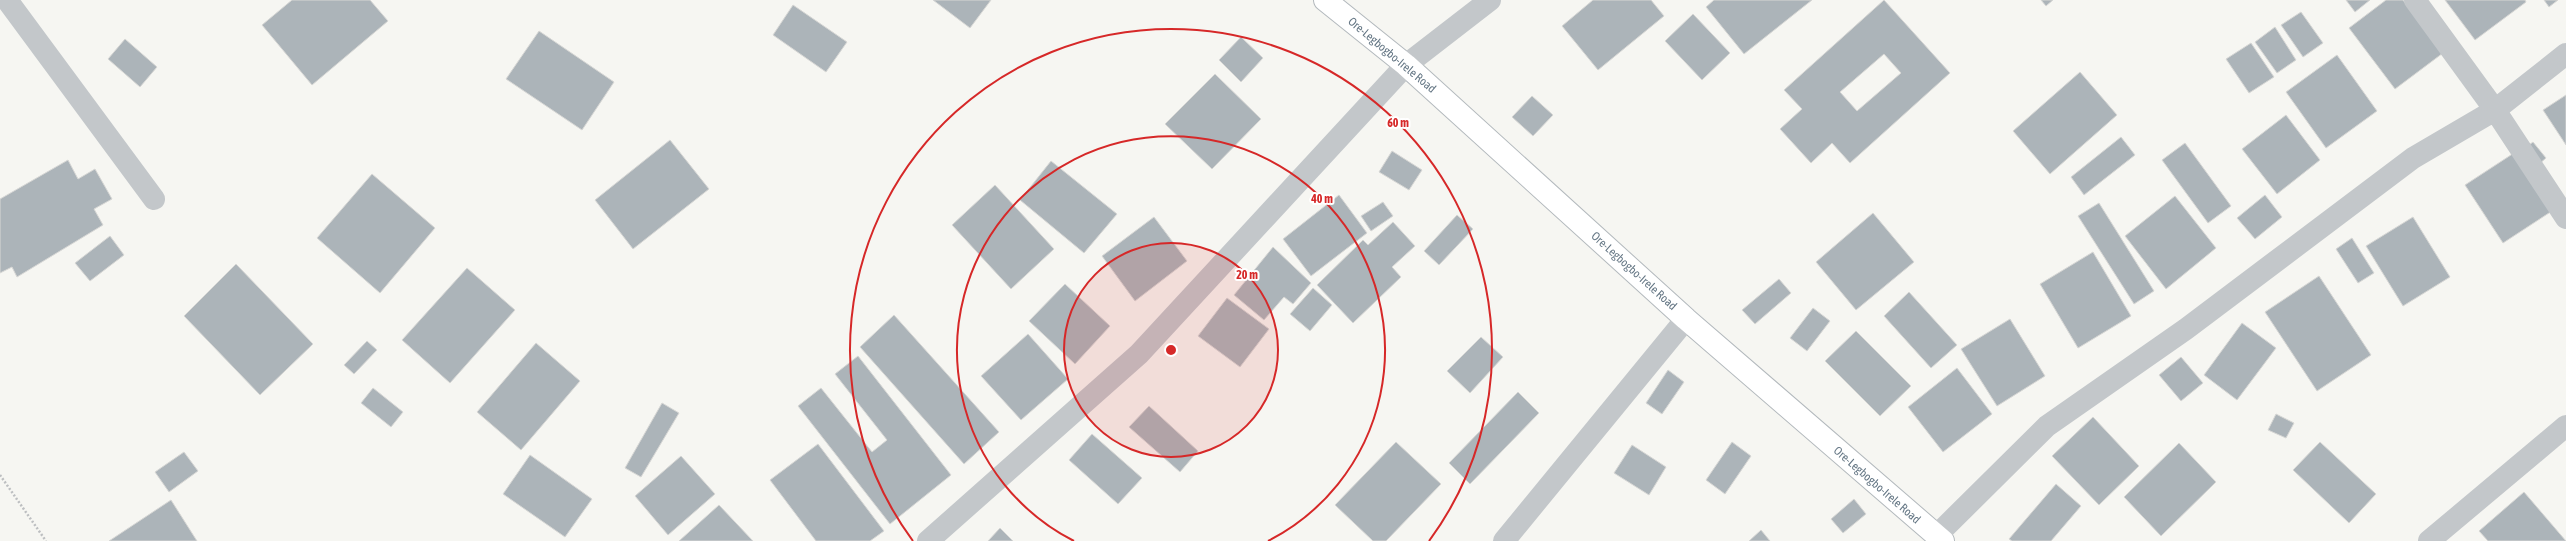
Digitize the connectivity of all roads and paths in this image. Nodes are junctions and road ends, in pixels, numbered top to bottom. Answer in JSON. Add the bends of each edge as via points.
{"nodes":[{"id":1,"x":8,"y":0,"type":"edge"},
{"id":2,"x":1325,"y":0,"type":"edge"},
{"id":3,"x":1490,"y":0,"type":"edge"},
{"id":4,"x":2415,"y":0,"type":"edge"},
{"id":5,"x":2566,"y":54,"type":"edge"},
{"id":6,"x":1406,"y":65,"type":"junction"},
{"id":7,"x":2495,"y":110,"type":"junction"},
{"id":8,"x":154,"y":200,"type":"dead end"},
{"id":9,"x":2566,"y":218,"type":"edge"},
{"id":10,"x":1686,"y":319,"type":"junction"},
{"id":11,"x":2566,"y":426,"type":"edge"},
{"id":12,"x":0,"y":475,"type":"edge"},
{"id":13,"x":1940,"y":538,"type":"edge"},
{"id":14,"x":46,"y":541,"type":"edge"},
{"id":15,"x":928,"y":541,"type":"edge"},
{"id":16,"x":1504,"y":541,"type":"edge"},
{"id":17,"x":2429,"y":541,"type":"edge"}],
"edges":[{"from":1,"to":8,"type":"street"},
{"from":2,"to":6,"type":"main road","name":"Ore-Legbogbo-Irele Road"},
{"from":3,"to":6,"type":"street"},
{"from":4,"to":7,"type":"street"},
{"from":5,"to":7,"type":"street"},
{"from":6,"to":10,"type":"main road","name":"Ore-Legbogbo-Irele Road"},
{"from":6,"to":15,"type":"street","via":[[1139,354]]},
{"from":7,"to":9,"type":"street"},
{"from":7,"to":13,"type":"street","via":[[2413,158],[2186,329],[2047,426]]},
{"from":10,"to":13,"type":"main road","name":"Ore-Legbogbo-Irele Road"},
{"from":10,"to":16,"type":"street"},
{"from":11,"to":17,"type":"street"},
{"from":12,"to":14,"type":"path"}]}
